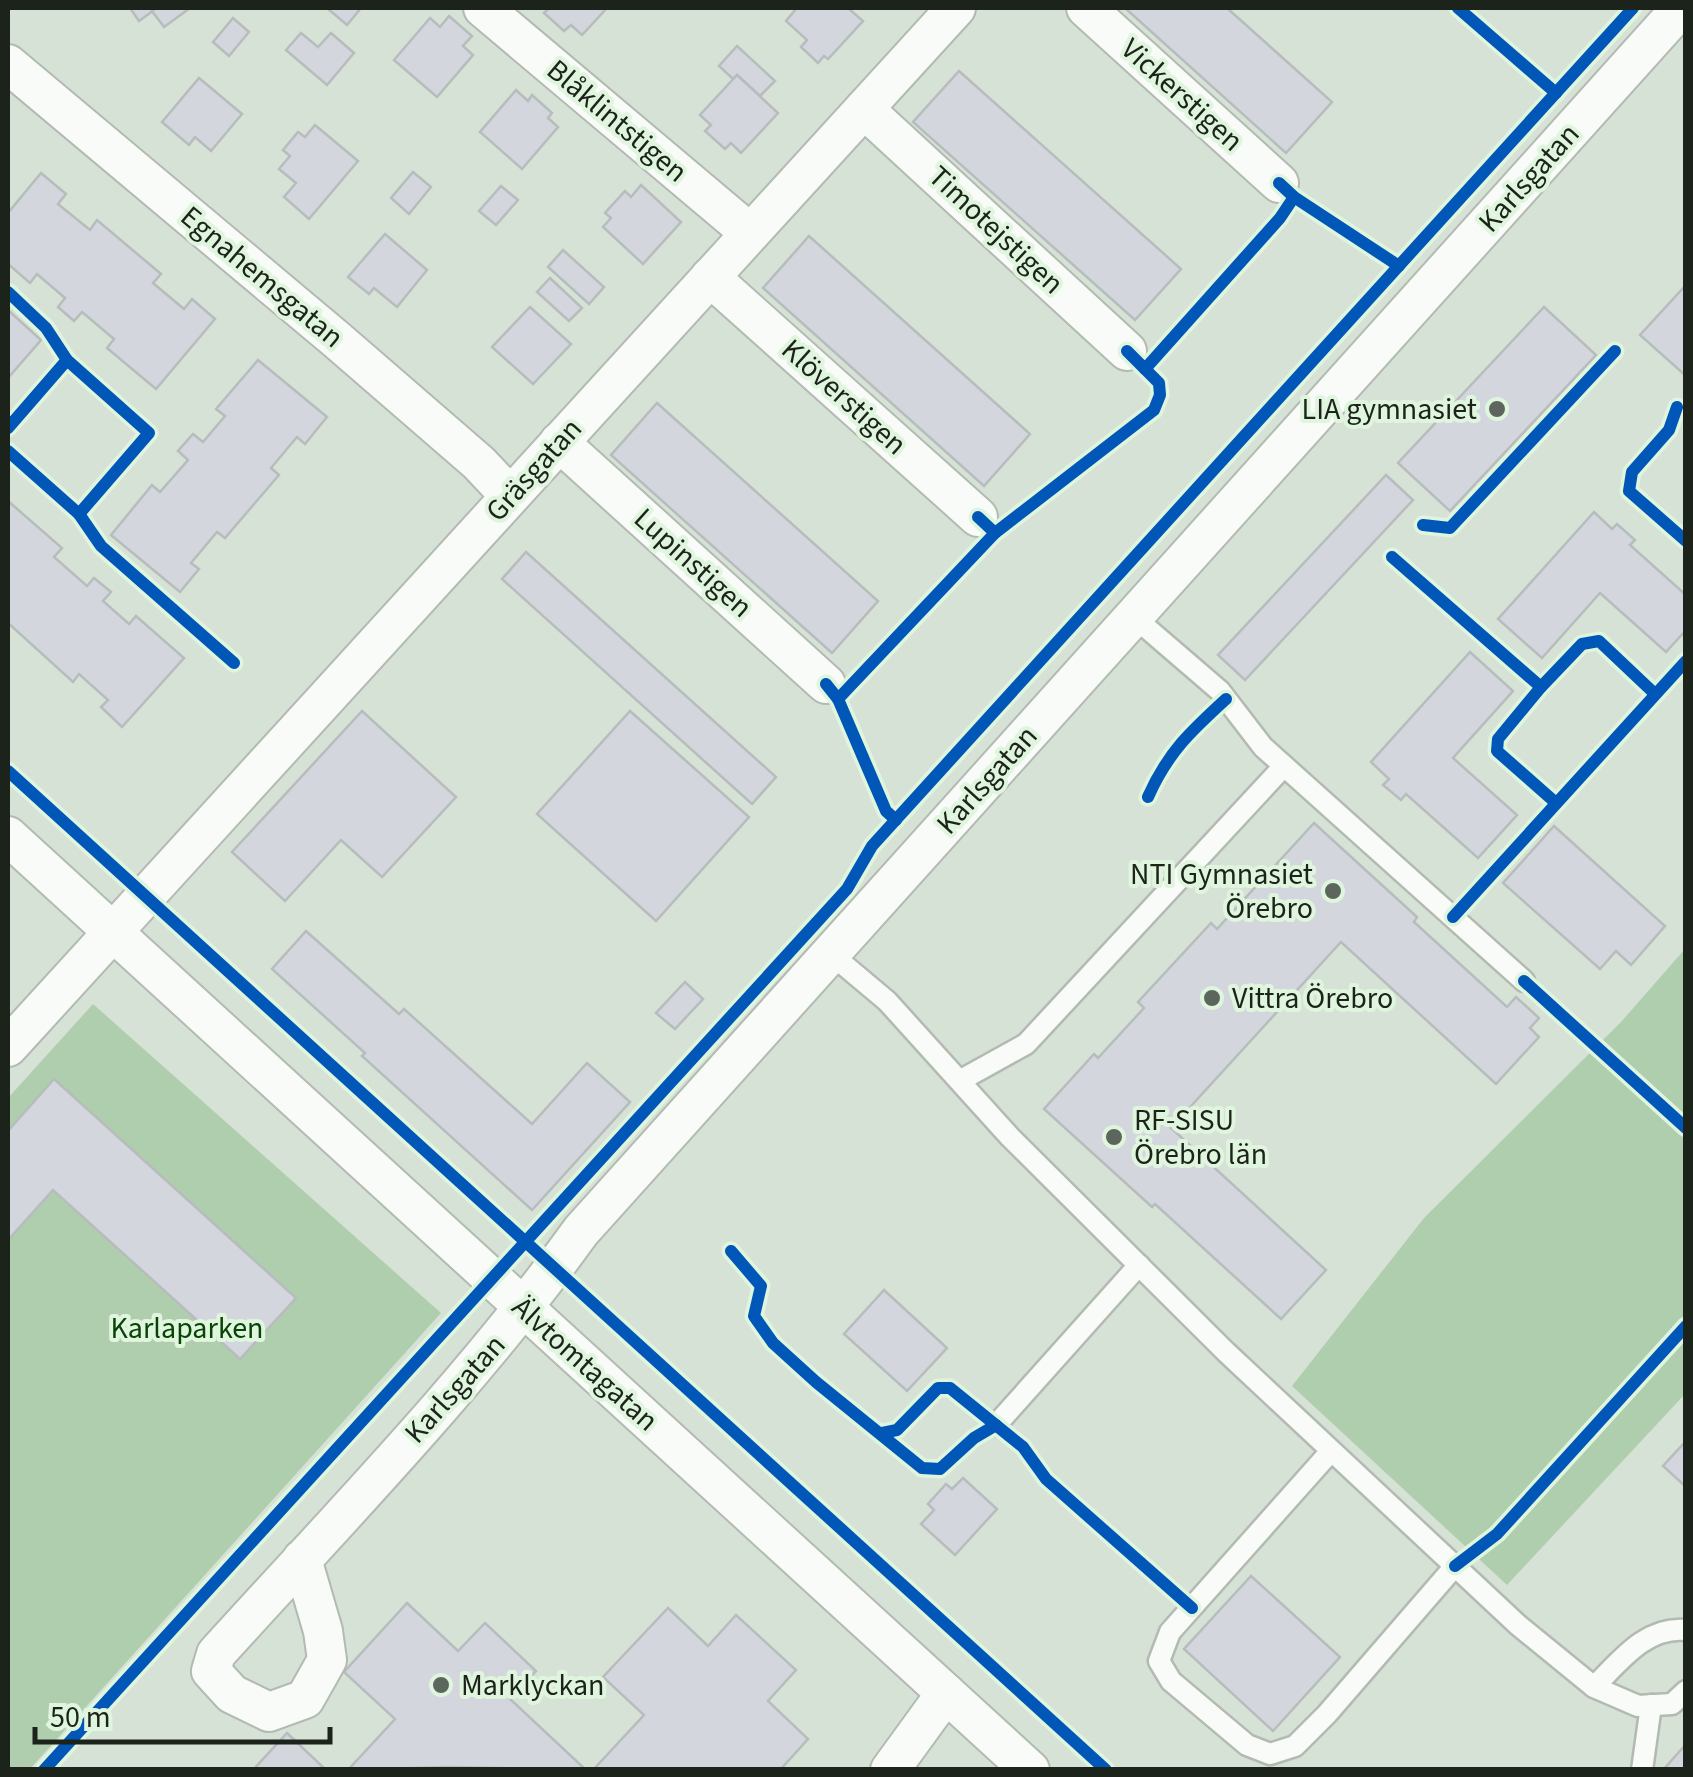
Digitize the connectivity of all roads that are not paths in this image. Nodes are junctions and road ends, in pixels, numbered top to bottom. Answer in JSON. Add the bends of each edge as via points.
{"nodes":[{"id":1,"x":483,"y":8,"type":"edge"},
{"id":2,"x":956,"y":8,"type":"edge"},
{"id":3,"x":1086,"y":8,"type":"edge"},
{"id":4,"x":1681,"y":14,"type":"edge"},
{"id":5,"x":8,"y":64,"type":"edge"},
{"id":6,"x":864,"y":109,"type":"junction"},
{"id":7,"x":1279,"y":183,"type":"dead end"},
{"id":8,"x":750,"y":233,"type":"junction"},
{"id":9,"x":710,"y":277,"type":"junction"},
{"id":10,"x":1127,"y":352,"type":"dead end"},
{"id":11,"x":560,"y":442,"type":"junction"},
{"id":12,"x":510,"y":496,"type":"junction"},
{"id":13,"x":978,"y":517,"type":"dead end"},
{"id":14,"x":1134,"y":617,"type":"junction"},
{"id":15,"x":826,"y":684,"type":"dead end"},
{"id":16,"x":1284,"y":766,"type":"junction"},
{"id":17,"x":8,"y":836,"type":"edge"},
{"id":18,"x":112,"y":932,"type":"junction"},
{"id":19,"x":831,"y":954,"type":"junction"},
{"id":20,"x":1524,"y":981,"type":"dead end"},
{"id":21,"x":8,"y":1047,"type":"edge"},
{"id":22,"x":960,"y":1080,"type":"junction"},
{"id":23,"x":1138,"y":1264,"type":"junction"},
{"id":24,"x":525,"y":1308,"type":"junction"},
{"id":25,"x":996,"y":1425,"type":"dead end"},
{"id":26,"x":1331,"y":1450,"type":"junction"},
{"id":27,"x":302,"y":1559,"type":"dead end"},
{"id":28,"x":1454,"y":1566,"type":"junction"},
{"id":29,"x":1686,"y":1630,"type":"edge"},
{"id":30,"x":1594,"y":1687,"type":"junction"},
{"id":31,"x":946,"y":1692,"type":"junction"},
{"id":32,"x":1686,"y":1692,"type":"edge"},
{"id":33,"x":1651,"y":1705,"type":"junction"},
{"id":34,"x":890,"y":1770,"type":"edge"},
{"id":35,"x":1030,"y":1770,"type":"edge"},
{"id":36,"x":1642,"y":1770,"type":"edge"}],
"edges":[{"from":1,"to":8,"type":"street","name":"Blåklintstigen"},
{"from":2,"to":6,"type":"street","name":"Gräsgatan"},
{"from":3,"to":7,"type":"street","name":"Vickerstigen"},
{"from":4,"to":14,"type":"street","name":"Karlsgatan"},
{"from":5,"to":12,"type":"street","name":"Egnahemsgatan","via":[[337,340]]},
{"from":6,"to":8,"type":"street","name":"Gräsgatan"},
{"from":6,"to":10,"type":"street","name":"Timotejstigen"},
{"from":8,"to":9,"type":"street","name":"Gräsgatan"},
{"from":9,"to":11,"type":"street","name":"Gräsgatan"},
{"from":9,"to":13,"type":"street","name":"Klöverstigen"},
{"from":11,"to":12,"type":"street","name":"Gräsgatan"},
{"from":11,"to":15,"type":"street","name":"Lupinstigen"},
{"from":12,"to":18,"type":"street","name":"Gräsgatan"},
{"from":14,"to":16,"type":"lane","via":[[1220,690]]},
{"from":14,"to":19,"type":"street","name":"Karlsgatan"},
{"from":16,"to":20,"type":"lane"},
{"from":16,"to":22,"type":"lane","via":[[1026,1044]]},
{"from":17,"to":18,"type":"street","name":"Älvtomtagatan"},
{"from":18,"to":21,"type":"street","name":"Gräsgatan"},
{"from":18,"to":24,"type":"street","name":"Älvtomtagatan"},
{"from":19,"to":22,"type":"lane"},
{"from":19,"to":24,"type":"street","name":"Karlsgatan","via":[[581,1232]]},
{"from":22,"to":23,"type":"lane"},
{"from":23,"to":25,"type":"lane"},
{"from":23,"to":26,"type":"lane"},
{"from":24,"to":27,"type":"street","name":"Karlsgatan"},
{"from":24,"to":31,"type":"street","name":"Älvtomtagatan"},
{"from":26,"to":28,"type":"lane"},
{"from":26,"to":28,"type":"lane","via":[[1170,1632],[1159,1661],[1171,1681],[1246,1746],[1270,1754],[1295,1746]]},
{"from":28,"to":30,"type":"lane"},
{"from":29,"to":30,"type":"lane","via":[[1668,1628],[1637,1644]]},
{"from":30,"to":33,"type":"lane"},
{"from":31,"to":34,"type":"street"},
{"from":31,"to":35,"type":"street","name":"Älvtomtagatan"},
{"from":32,"to":33,"type":"lane","via":[[1672,1704]]},
{"from":33,"to":36,"type":"lane"}]}
